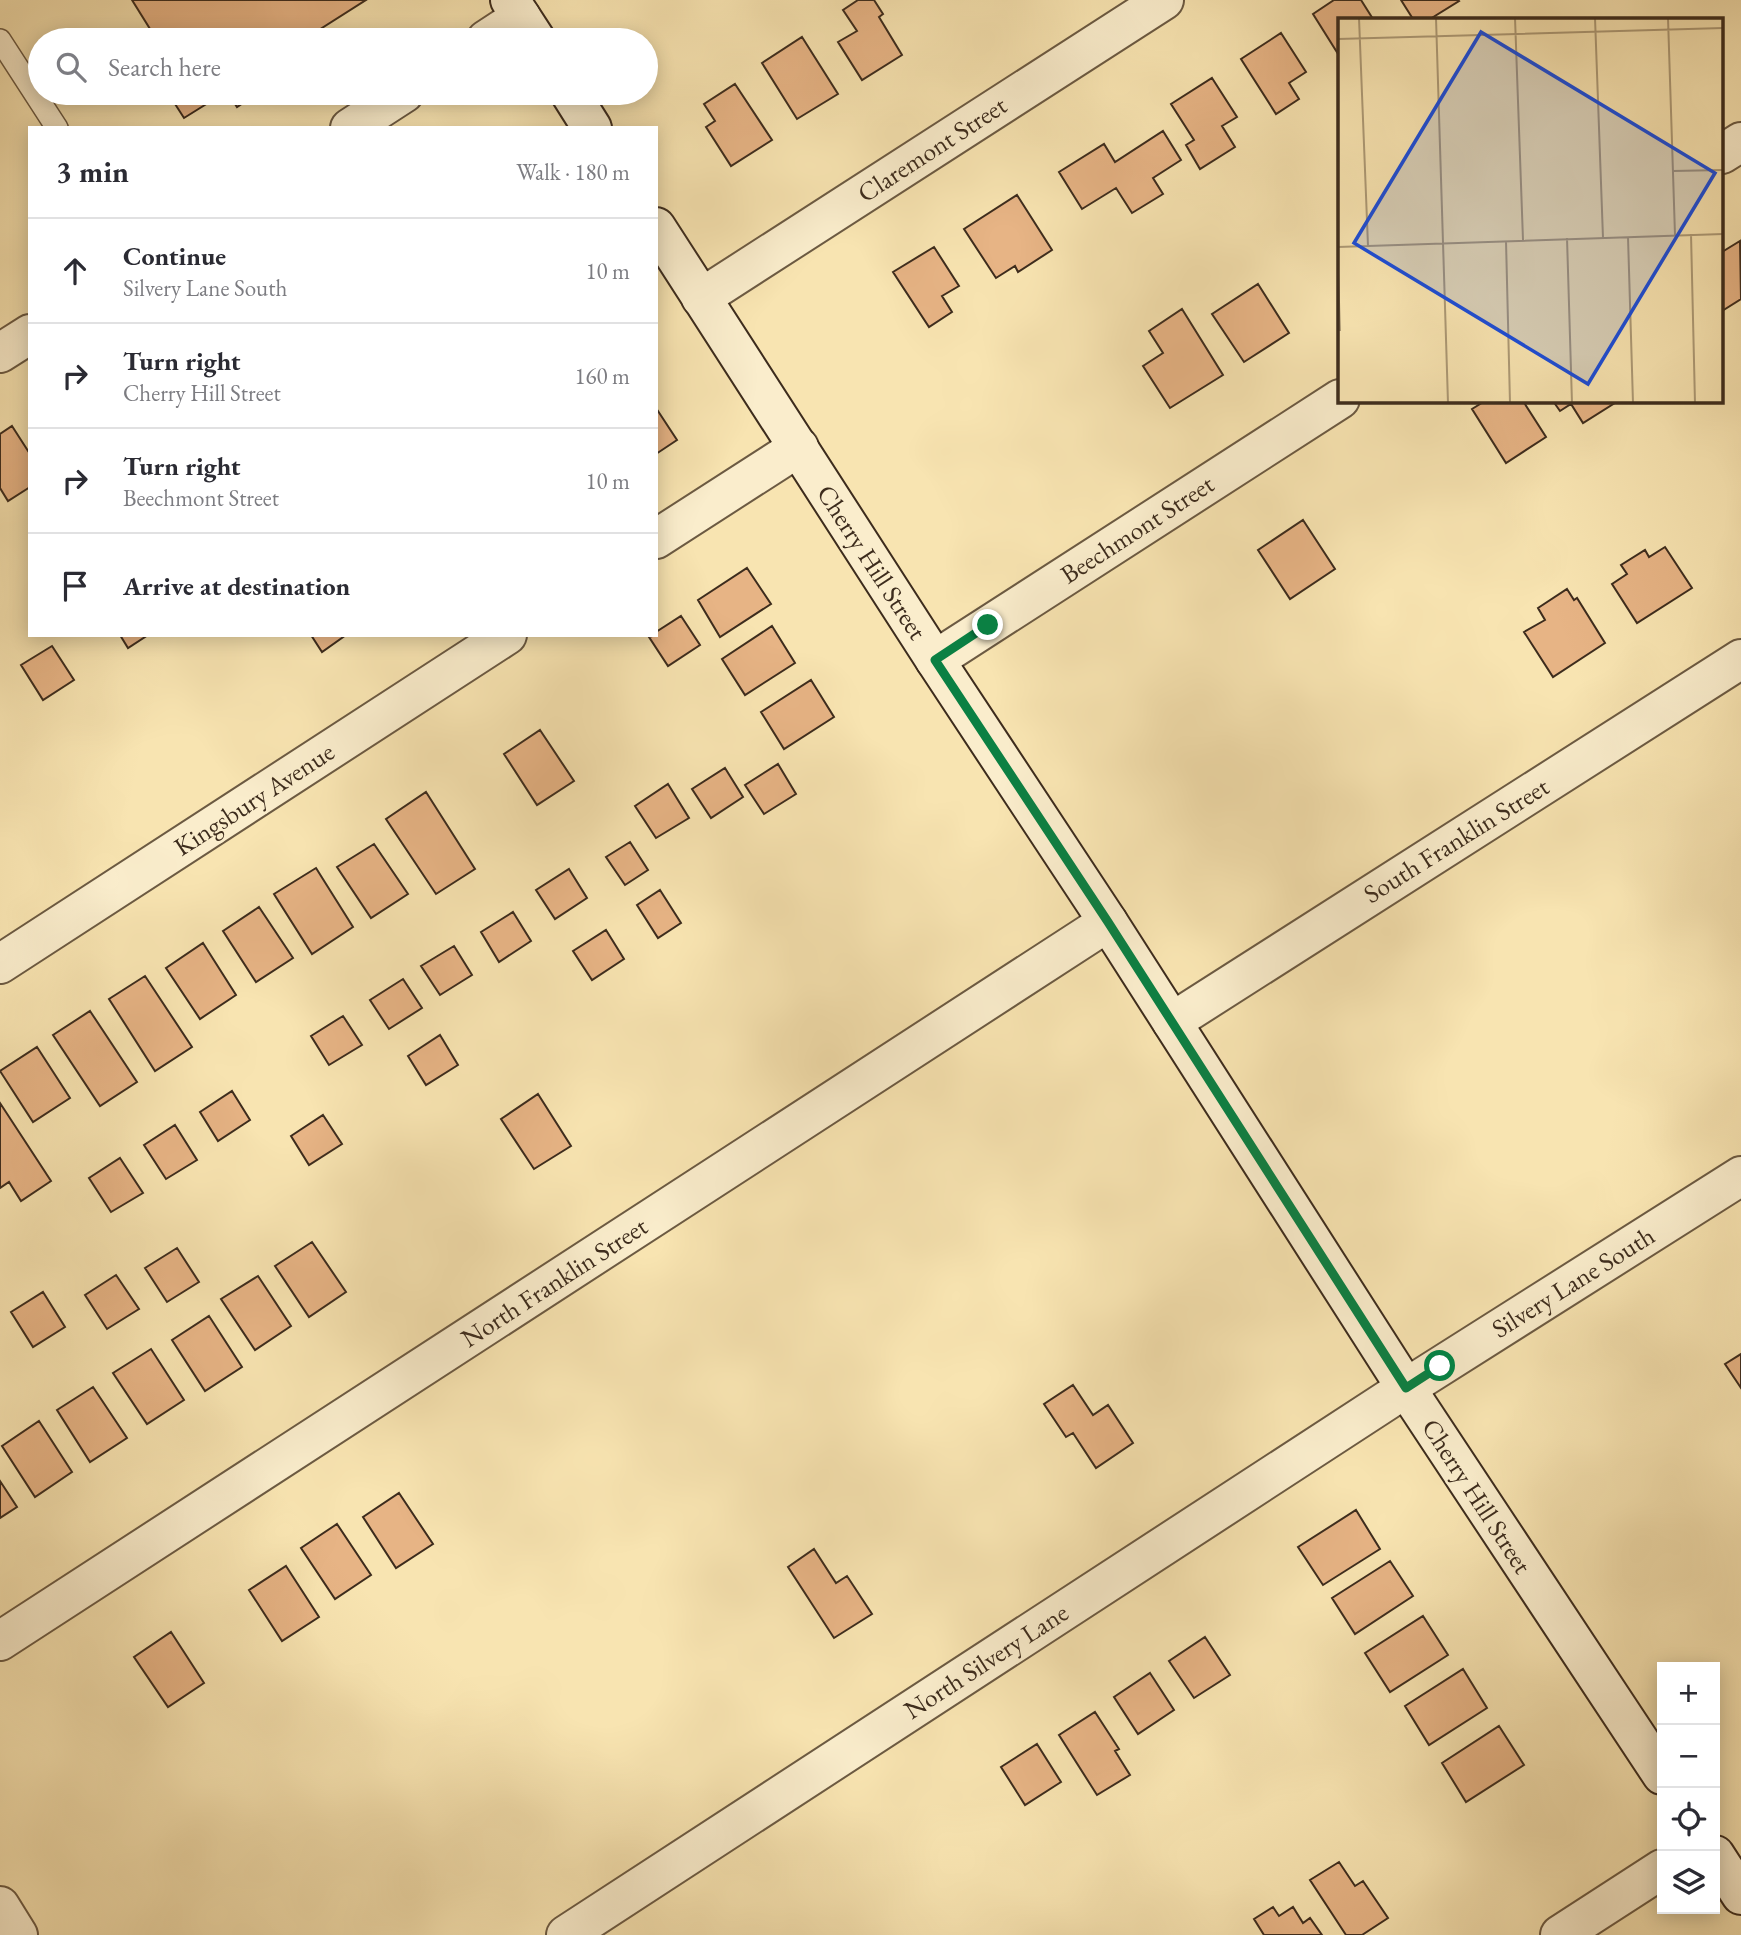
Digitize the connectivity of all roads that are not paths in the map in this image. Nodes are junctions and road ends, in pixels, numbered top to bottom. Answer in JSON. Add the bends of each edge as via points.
{"nodes":[{"id":1,"x":1164,"y":0,"type":"edge"},
{"id":2,"x":523,"y":19,"type":"edge"},
{"id":3,"x":507,"y":28,"type":"edge"},
{"id":4,"x":0,"y":40,"type":"edge"},
{"id":5,"x":28,"y":83,"type":"edge"},
{"id":6,"x":42,"y":105,"type":"edge"},
{"id":7,"x":385,"y":105,"type":"edge"},
{"id":8,"x":578,"y":105,"type":"edge"},
{"id":9,"x":56,"y":126,"type":"edge"},
{"id":10,"x":353,"y":126,"type":"edge"},
{"id":11,"x":591,"y":126,"type":"edge"},
{"id":12,"x":1741,"y":142,"type":"edge"},
{"id":13,"x":1724,"y":153,"type":"edge"},
{"id":14,"x":658,"y":230,"type":"edge"},
{"id":15,"x":701,"y":298,"type":"junction"},
{"id":16,"x":28,"y":335,"type":"edge"},
{"id":17,"x":0,"y":353,"type":"edge"},
{"id":18,"x":1338,"y":399,"type":"edge"},
{"id":19,"x":799,"y":447,"type":"junction"},
{"id":20,"x":658,"y":538,"type":"edge"},
{"id":21,"x":504,"y":637,"type":"edge"},
{"id":22,"x":1741,"y":659,"type":"edge"},
{"id":23,"x":935,"y":660,"type":"junction"},
{"id":24,"x":1108,"y":922,"type":"junction"},
{"id":25,"x":0,"y":964,"type":"edge"},
{"id":26,"x":1172,"y":1022,"type":"junction"},
{"id":27,"x":1741,"y":1175,"type":"edge"},
{"id":28,"x":1406,"y":1388,"type":"junction"},
{"id":29,"x":0,"y":1641,"type":"edge"},
{"id":30,"x":1657,"y":1767,"type":"edge"},
{"id":31,"x":1720,"y":1863,"type":"edge"},
{"id":32,"x":1657,"y":1871,"type":"edge"},
{"id":33,"x":1741,"y":1895,"type":"edge"},
{"id":34,"x":0,"y":1906,"type":"edge"},
{"id":35,"x":18,"y":1935,"type":"edge"},
{"id":36,"x":566,"y":1935,"type":"edge"},
{"id":37,"x":1560,"y":1935,"type":"edge"}],
"edges":[{"from":1,"to":15,"type":"street","name":"Claremont Street"},
{"from":2,"to":3,"type":"street"},
{"from":4,"to":5,"type":"lane"},
{"from":6,"to":9,"type":"lane"},
{"from":7,"to":10,"type":"street"},
{"from":8,"to":11,"type":"street"},
{"from":12,"to":13,"type":"street"},
{"from":14,"to":15,"type":"street","name":"Cherry Hill Street"},
{"from":15,"to":19,"type":"street","name":"Cherry Hill Street"},
{"from":16,"to":17,"type":"street"},
{"from":18,"to":23,"type":"street","name":"Beechmont Street"},
{"from":19,"to":20,"type":"street"},
{"from":19,"to":23,"type":"street","name":"Cherry Hill Street"},
{"from":21,"to":25,"type":"street","name":"Kingsbury Avenue"},
{"from":22,"to":26,"type":"street","name":"South Franklin Street"},
{"from":23,"to":24,"type":"street","name":"Cherry Hill Street"},
{"from":24,"to":26,"type":"street","name":"Cherry Hill Street"},
{"from":24,"to":29,"type":"street","name":"North Franklin Street"},
{"from":26,"to":28,"type":"street","name":"Cherry Hill Street"},
{"from":27,"to":28,"type":"street","name":"Silvery Lane South"},
{"from":28,"to":30,"type":"street","name":"Cherry Hill Street"},
{"from":28,"to":36,"type":"street","name":"North Silvery Lane"},
{"from":31,"to":33,"type":"street"},
{"from":32,"to":37,"type":"street"},
{"from":34,"to":35,"type":"street"}]}
